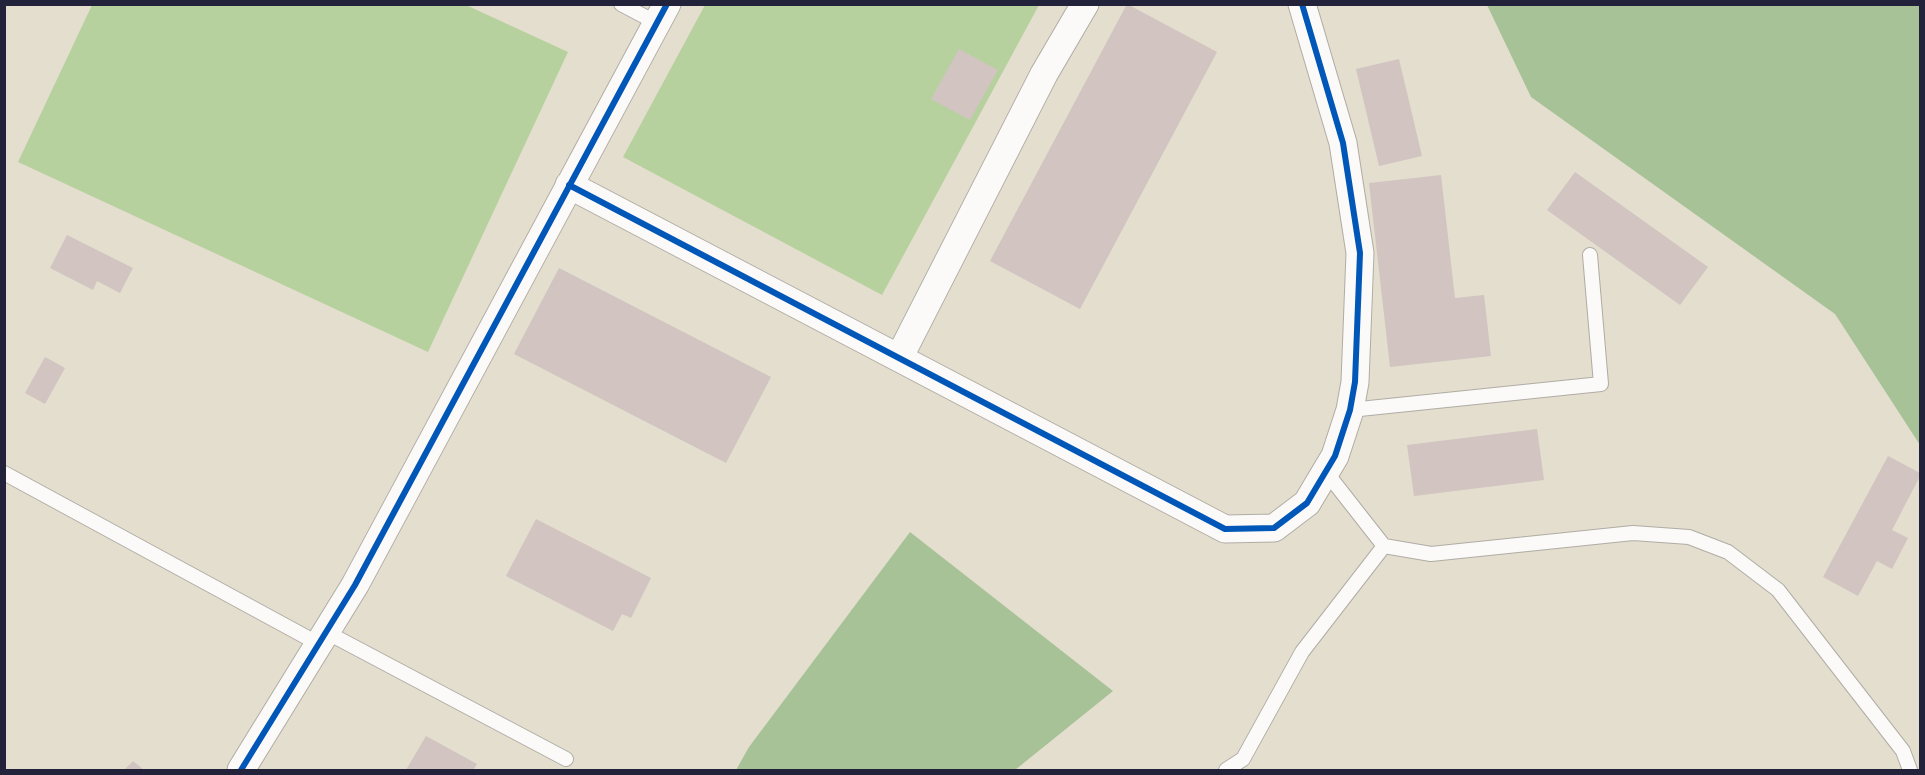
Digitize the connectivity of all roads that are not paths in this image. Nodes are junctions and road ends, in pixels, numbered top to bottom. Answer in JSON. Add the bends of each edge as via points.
{"nodes":[{"id":1,"x":621,"y":4,"type":"edge"},
{"id":2,"x":1085,"y":4,"type":"edge"},
{"id":3,"x":1302,"y":4,"type":"edge"},
{"id":4,"x":662,"y":14,"type":"edge"},
{"id":5,"x":569,"y":186,"type":"junction"},
{"id":6,"x":1590,"y":255,"type":"dead end"},
{"id":7,"x":898,"y":358,"type":"junction"},
{"id":8,"x":1350,"y":410,"type":"junction"},
{"id":9,"x":1326,"y":472,"type":"junction"},
{"id":10,"x":4,"y":473,"type":"edge"},
{"id":11,"x":1384,"y":546,"type":"junction"},
{"id":12,"x":322,"y":638,"type":"junction"},
{"id":13,"x":566,"y":759,"type":"dead end"},
{"id":14,"x":241,"y":771,"type":"edge"},
{"id":15,"x":1226,"y":771,"type":"edge"},
{"id":16,"x":1910,"y":771,"type":"edge"}],
"edges":[{"from":1,"to":4,"type":"lane"},
{"from":2,"to":7,"type":"street","via":[[1044,74]]},
{"from":3,"to":8,"type":"street","via":[[1343,143],[1360,253],[1355,382]]},
{"from":4,"to":5,"type":"street"},
{"from":5,"to":7,"type":"street"},
{"from":5,"to":12,"type":"street","via":[[355,585]]},
{"from":6,"to":8,"type":"lane","via":[[1601,384]]},
{"from":7,"to":9,"type":"street","via":[[1225,529],[1274,528],[1306,503]]},
{"from":8,"to":9,"type":"street"},
{"from":9,"to":11,"type":"lane"},
{"from":10,"to":12,"type":"lane"},
{"from":11,"to":15,"type":"lane","via":[[1302,651],[1243,759]]},
{"from":11,"to":16,"type":"lane","via":[[1431,554],[1633,533],[1689,537],[1728,552],[1778,590],[1903,751]]},
{"from":12,"to":13,"type":"lane"},
{"from":12,"to":14,"type":"street"}]}
